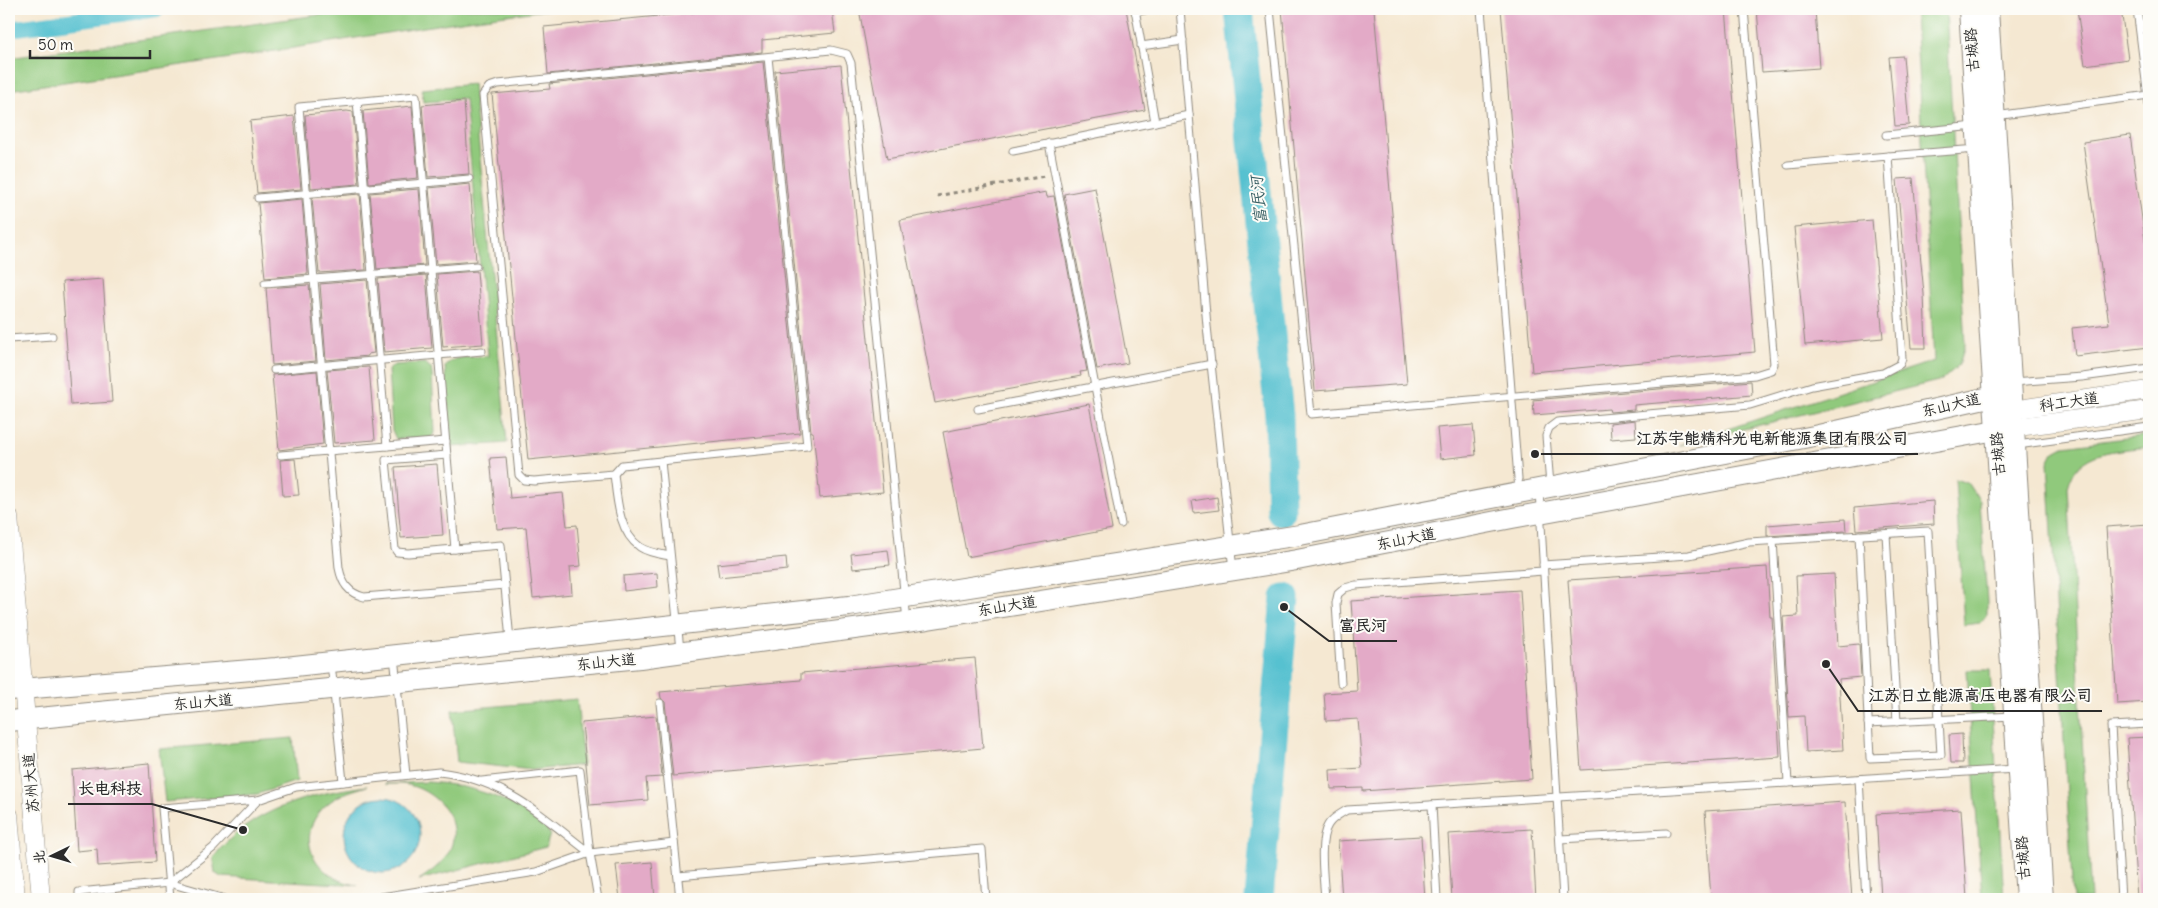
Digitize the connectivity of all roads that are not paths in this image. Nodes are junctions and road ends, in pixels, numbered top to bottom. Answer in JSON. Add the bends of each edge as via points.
{"nodes":[{"id":1,"x":1149,"y":9,"type":"edge"},
{"id":2,"x":1180,"y":9,"type":"edge"},
{"id":3,"x":1270,"y":9,"type":"edge"},
{"id":4,"x":1481,"y":9,"type":"edge"},
{"id":5,"x":1744,"y":9,"type":"edge"},
{"id":6,"x":1969,"y":9,"type":"edge"},
{"id":7,"x":1988,"y":9,"type":"edge"},
{"id":8,"x":2136,"y":9,"type":"edge"},
{"id":9,"x":1135,"y":11,"type":"edge"},
{"id":10,"x":2149,"y":23,"type":"edge"},
{"id":11,"x":2139,"y":24,"type":"junction"},
{"id":12,"x":1183,"y":40,"type":"junction"},
{"id":13,"x":1141,"y":46,"type":"junction"},
{"id":14,"x":768,"y":57,"type":"junction"},
{"id":15,"x":2149,"y":96,"type":"edge"},
{"id":16,"x":357,"y":101,"type":"junction"},
{"id":17,"x":2149,"y":105,"type":"edge"},
{"id":18,"x":1189,"y":116,"type":"junction"},
{"id":19,"x":1155,"y":122,"type":"junction"},
{"id":20,"x":1989,"y":122,"type":"junction"},
{"id":21,"x":1886,"y":135,"type":"dead end"},
{"id":22,"x":1049,"y":143,"type":"junction"},
{"id":23,"x":1987,"y":148,"type":"junction"},
{"id":24,"x":1013,"y":151,"type":"dead end"},
{"id":25,"x":1888,"y":156,"type":"junction"},
{"id":26,"x":1788,"y":165,"type":"dead end"},
{"id":27,"x":469,"y":179,"type":"dead end"},
{"id":28,"x":423,"y":183,"type":"junction"},
{"id":29,"x":364,"y":188,"type":"junction"},
{"id":30,"x":307,"y":194,"type":"junction"},
{"id":31,"x":258,"y":198,"type":"dead end"},
{"id":32,"x":476,"y":266,"type":"dead end"},
{"id":33,"x":431,"y":270,"type":"junction"},
{"id":34,"x":372,"y":275,"type":"junction"},
{"id":35,"x":314,"y":279,"type":"junction"},
{"id":36,"x":265,"y":284,"type":"dead end"},
{"id":37,"x":52,"y":336,"type":"dead end"},
{"id":38,"x":9,"y":339,"type":"edge"},
{"id":39,"x":482,"y":351,"type":"dead end"},
{"id":40,"x":438,"y":355,"type":"junction"},
{"id":41,"x":379,"y":360,"type":"junction"},
{"id":42,"x":1212,"y":364,"type":"junction"},
{"id":43,"x":322,"y":365,"type":"junction"},
{"id":44,"x":2149,"y":368,"type":"edge"},
{"id":45,"x":274,"y":370,"type":"dead end"},
{"id":46,"x":1095,"y":387,"type":"junction"},
{"id":47,"x":1999,"y":387,"type":"junction"},
{"id":48,"x":2149,"y":390,"type":"edge"},
{"id":49,"x":1511,"y":398,"type":"junction"},
{"id":50,"x":978,"y":409,"type":"dead end"},
{"id":51,"x":2149,"y":410,"type":"edge"},
{"id":52,"x":2149,"y":427,"type":"edge"},
{"id":53,"x":2007,"y":432,"type":"junction"},
{"id":54,"x":446,"y":441,"type":"junction"},
{"id":55,"x":387,"y":446,"type":"junction"},
{"id":56,"x":329,"y":451,"type":"junction"},
{"id":57,"x":281,"y":455,"type":"dead end"},
{"id":58,"x":447,"y":455,"type":"junction"},
{"id":59,"x":661,"y":461,"type":"junction"},
{"id":60,"x":614,"y":474,"type":"junction"},
{"id":61,"x":1544,"y":489,"type":"junction"},
{"id":62,"x":1519,"y":494,"type":"junction"},
{"id":63,"x":1540,"y":513,"type":"junction"},
{"id":64,"x":9,"y":518,"type":"edge"},
{"id":65,"x":1121,"y":524,"type":"dead end"},
{"id":66,"x":1886,"y":534,"type":"junction"},
{"id":67,"x":1859,"y":535,"type":"junction"},
{"id":68,"x":1773,"y":540,"type":"junction"},
{"id":69,"x":1230,"y":547,"type":"junction"},
{"id":70,"x":455,"y":549,"type":"junction"},
{"id":71,"x":670,"y":556,"type":"junction"},
{"id":72,"x":1543,"y":568,"type":"junction"},
{"id":73,"x":1233,"y":570,"type":"junction"},
{"id":74,"x":505,"y":586,"type":"junction"},
{"id":75,"x":904,"y":598,"type":"junction"},
{"id":76,"x":907,"y":621,"type":"junction"},
{"id":77,"x":677,"y":624,"type":"junction"},
{"id":78,"x":510,"y":643,"type":"junction"},
{"id":79,"x":680,"y":653,"type":"junction"},
{"id":80,"x":394,"y":655,"type":"junction"},
{"id":81,"x":331,"y":662,"type":"junction"},
{"id":82,"x":397,"y":683,"type":"junction"},
{"id":83,"x":1340,"y":683,"type":"dead end"},
{"id":84,"x":16,"y":690,"type":"edge"},
{"id":85,"x":334,"y":690,"type":"junction"},
{"id":86,"x":660,"y":702,"type":"dead end"},
{"id":87,"x":2023,"y":715,"type":"junction"},
{"id":88,"x":17,"y":720,"type":"edge"},
{"id":89,"x":1939,"y":720,"type":"junction"},
{"id":90,"x":1897,"y":722,"type":"junction"},
{"id":91,"x":1868,"y":723,"type":"junction"},
{"id":92,"x":2149,"y":724,"type":"edge"},
{"id":93,"x":2026,"y":768,"type":"junction"},
{"id":94,"x":406,"y":775,"type":"junction"},
{"id":95,"x":1859,"y":779,"type":"junction"},
{"id":96,"x":482,"y":781,"type":"junction"},
{"id":97,"x":343,"y":782,"type":"junction"},
{"id":98,"x":1788,"y":783,"type":"junction"},
{"id":99,"x":1557,"y":797,"type":"junction"},
{"id":100,"x":258,"y":800,"type":"junction"},
{"id":101,"x":1432,"y":805,"type":"junction"},
{"id":102,"x":9,"y":815,"type":"edge"},
{"id":103,"x":1666,"y":833,"type":"dead end"},
{"id":104,"x":1560,"y":839,"type":"junction"},
{"id":105,"x":674,"y":843,"type":"junction"},
{"id":106,"x":590,"y":853,"type":"junction"},
{"id":107,"x":678,"y":876,"type":"junction"},
{"id":108,"x":169,"y":883,"type":"junction"},
{"id":109,"x":16,"y":899,"type":"edge"},
{"id":110,"x":41,"y":899,"type":"edge"},
{"id":111,"x":79,"y":899,"type":"edge"},
{"id":112,"x":170,"y":899,"type":"edge"},
{"id":113,"x":225,"y":899,"type":"edge"},
{"id":114,"x":369,"y":899,"type":"edge"},
{"id":115,"x":598,"y":899,"type":"edge"},
{"id":116,"x":680,"y":899,"type":"edge"},
{"id":117,"x":986,"y":899,"type":"edge"},
{"id":118,"x":1325,"y":899,"type":"edge"},
{"id":119,"x":1438,"y":899,"type":"edge"},
{"id":120,"x":1564,"y":899,"type":"edge"},
{"id":121,"x":1866,"y":899,"type":"edge"},
{"id":122,"x":2026,"y":899,"type":"edge"},
{"id":123,"x":2043,"y":899,"type":"edge"},
{"id":124,"x":2121,"y":899,"type":"edge"}],
"edges":[{"from":1,"to":9,"type":"lane"},
{"from":2,"to":12,"type":"lane"},
{"from":3,"to":49,"type":"lane","via":[[1311,414]]},
{"from":4,"to":49,"type":"lane"},
{"from":5,"to":49,"type":"lane","via":[[1774,364],[1771,370],[1755,375]]},
{"from":6,"to":20,"type":"main road","name":"古城路"},
{"from":7,"to":20,"type":"main road","name":"古城路"},
{"from":8,"to":11,"type":"lane"},
{"from":9,"to":13,"type":"lane"},
{"from":10,"to":11,"type":"lane"},
{"from":11,"to":15,"type":"lane"},
{"from":12,"to":13,"type":"lane"},
{"from":12,"to":18,"type":"lane"},
{"from":13,"to":19,"type":"lane"},
{"from":14,"to":59,"type":"lane","via":[[807,446]]},
{"from":14,"to":60,"type":"lane","via":[[498,84],[489,87],[483,95],[519,475],[524,480],[534,481]]},
{"from":14,"to":75,"type":"lane","via":[[830,50],[847,54],[851,63]]},
{"from":15,"to":17,"type":"lane"},
{"from":15,"to":20,"type":"lane"},
{"from":16,"to":28,"type":"lane","via":[[416,96]]},
{"from":16,"to":29,"type":"lane"},
{"from":16,"to":30,"type":"lane","via":[[299,107]]},
{"from":18,"to":19,"type":"lane"},
{"from":18,"to":42,"type":"lane"},
{"from":19,"to":22,"type":"lane"},
{"from":20,"to":21,"type":"lane"},
{"from":20,"to":23,"type":"main road","name":"古城路"},
{"from":22,"to":24,"type":"lane"},
{"from":22,"to":46,"type":"lane"},
{"from":23,"to":25,"type":"lane"},
{"from":23,"to":47,"type":"main road","name":"古城路"},
{"from":25,"to":26,"type":"lane"},
{"from":25,"to":61,"type":"lane","via":[[1900,364],[1883,373],[1812,386],[1750,405],[1557,422],[1549,428],[1546,436]]},
{"from":27,"to":28,"type":"lane"},
{"from":28,"to":29,"type":"lane"},
{"from":28,"to":33,"type":"lane"},
{"from":29,"to":30,"type":"lane"},
{"from":29,"to":34,"type":"lane"},
{"from":30,"to":31,"type":"lane"},
{"from":30,"to":35,"type":"lane"},
{"from":32,"to":33,"type":"lane"},
{"from":33,"to":34,"type":"lane"},
{"from":33,"to":40,"type":"lane"},
{"from":34,"to":35,"type":"lane"},
{"from":34,"to":41,"type":"lane"},
{"from":35,"to":36,"type":"lane"},
{"from":35,"to":43,"type":"lane"},
{"from":37,"to":38,"type":"lane"},
{"from":39,"to":40,"type":"lane"},
{"from":40,"to":41,"type":"lane"},
{"from":40,"to":54,"type":"lane"},
{"from":41,"to":43,"type":"lane"},
{"from":41,"to":55,"type":"lane"},
{"from":42,"to":46,"type":"lane"},
{"from":42,"to":69,"type":"lane"},
{"from":43,"to":45,"type":"lane"},
{"from":43,"to":56,"type":"lane"},
{"from":44,"to":47,"type":"lane"},
{"from":46,"to":50,"type":"lane"},
{"from":46,"to":65,"type":"lane"},
{"from":47,"to":53,"type":"main road","name":"古城路"},
{"from":47,"to":61,"type":"main road","name":"东山大道","via":[[1814,436]]},
{"from":48,"to":53,"type":"street","name":"科工大道"},
{"from":49,"to":62,"type":"lane"},
{"from":51,"to":53,"type":"street","name":"科工大道"},
{"from":52,"to":53,"type":"lane"},
{"from":53,"to":63,"type":"main road","name":"东山大道"},
{"from":53,"to":87,"type":"main road","name":"古城路"},
{"from":54,"to":55,"type":"lane"},
{"from":54,"to":58,"type":"lane"},
{"from":55,"to":56,"type":"lane"},
{"from":56,"to":57,"type":"lane"},
{"from":56,"to":74,"type":"lane","via":[[339,568],[343,584],[350,592],[364,597]]},
{"from":58,"to":70,"type":"lane"},
{"from":58,"to":70,"type":"lane","via":[[386,460],[392,542],[397,552],[402,553]]},
{"from":59,"to":60,"type":"lane","via":[[622,465]]},
{"from":59,"to":71,"type":"lane"},
{"from":60,"to":71,"type":"lane","via":[[619,509],[631,539],[653,553]]},
{"from":61,"to":62,"type":"main road","name":"东山大道"},
{"from":61,"to":63,"type":"lane"},
{"from":62,"to":69,"type":"main road","name":"东山大道"},
{"from":63,"to":72,"type":"lane"},
{"from":63,"to":73,"type":"main road","name":"东山大道"},
{"from":64,"to":84,"type":"street","name":"苏州大道"},
{"from":66,"to":67,"type":"lane"},
{"from":66,"to":89,"type":"lane","via":[[1928,531]]},
{"from":66,"to":90,"type":"lane"},
{"from":67,"to":68,"type":"lane"},
{"from":67,"to":91,"type":"lane"},
{"from":68,"to":72,"type":"lane","via":[[1749,542],[1689,556]]},
{"from":68,"to":98,"type":"lane"},
{"from":69,"to":73,"type":"lane"},
{"from":69,"to":75,"type":"main road","name":"东山大道"},
{"from":70,"to":74,"type":"lane","via":[[502,545]]},
{"from":71,"to":77,"type":"lane"},
{"from":72,"to":83,"type":"lane","via":[[1345,588],[1338,594],[1336,602]]},
{"from":72,"to":99,"type":"lane"},
{"from":73,"to":76,"type":"main road","name":"东山大道"},
{"from":74,"to":78,"type":"lane"},
{"from":75,"to":76,"type":"lane"},
{"from":75,"to":77,"type":"main road","name":"东山大道"},
{"from":76,"to":79,"type":"main road","name":"东山大道"},
{"from":77,"to":78,"type":"main road","name":"东山大道"},
{"from":77,"to":79,"type":"lane"},
{"from":78,"to":80,"type":"main road","name":"东山大道"},
{"from":79,"to":82,"type":"main road","name":"东山大道"},
{"from":80,"to":81,"type":"main road","name":"东山大道"},
{"from":80,"to":82,"type":"lane"},
{"from":81,"to":84,"type":"main road","name":"东山大道"},
{"from":81,"to":85,"type":"lane"},
{"from":82,"to":85,"type":"main road","name":"东山大道"},
{"from":82,"to":94,"type":"lane"},
{"from":84,"to":88,"type":"street","name":"苏州大道"},
{"from":85,"to":88,"type":"main road","name":"东山大道"},
{"from":85,"to":97,"type":"lane"},
{"from":86,"to":105,"type":"lane"},
{"from":87,"to":89,"type":"lane"},
{"from":87,"to":93,"type":"main road","name":"古城路"},
{"from":88,"to":110,"type":"street","name":"苏州大道"},
{"from":89,"to":90,"type":"lane"},
{"from":89,"to":91,"type":"lane","via":[[1941,755],[1870,758]]},
{"from":90,"to":91,"type":"lane"},
{"from":92,"to":124,"type":"lane","via":[[2111,726]]},
{"from":93,"to":95,"type":"lane"},
{"from":93,"to":122,"type":"main road","name":"古城路"},
{"from":93,"to":123,"type":"main road","name":"古城路"},
{"from":94,"to":96,"type":"lane","via":[[439,772]]},
{"from":94,"to":97,"type":"lane"},
{"from":95,"to":98,"type":"lane"},
{"from":95,"to":121,"type":"lane"},
{"from":96,"to":106,"type":"lane","via":[[522,800]]},
{"from":96,"to":106,"type":"lane","via":[[580,770]]},
{"from":97,"to":100,"type":"lane","via":[[296,787]]},
{"from":98,"to":99,"type":"lane"},
{"from":99,"to":101,"type":"lane"},
{"from":99,"to":104,"type":"lane"},
{"from":100,"to":108,"type":"lane","via":[[213,848]]},
{"from":100,"to":108,"type":"lane","via":[[162,808]]},
{"from":101,"to":118,"type":"lane","via":[[1347,810],[1336,817],[1327,826],[1324,836]]},
{"from":101,"to":119,"type":"lane"},
{"from":102,"to":109,"type":"street","name":"苏州大道"},
{"from":103,"to":104,"type":"lane"},
{"from":104,"to":120,"type":"lane"},
{"from":105,"to":106,"type":"lane"},
{"from":105,"to":107,"type":"lane"},
{"from":106,"to":114,"type":"lane","via":[[536,872]]},
{"from":106,"to":115,"type":"lane"},
{"from":107,"to":116,"type":"lane"},
{"from":107,"to":117,"type":"lane","via":[[982,849]]},
{"from":108,"to":111,"type":"lane","via":[[79,892]]},
{"from":108,"to":112,"type":"lane"},
{"from":108,"to":113,"type":"lane"}]}
